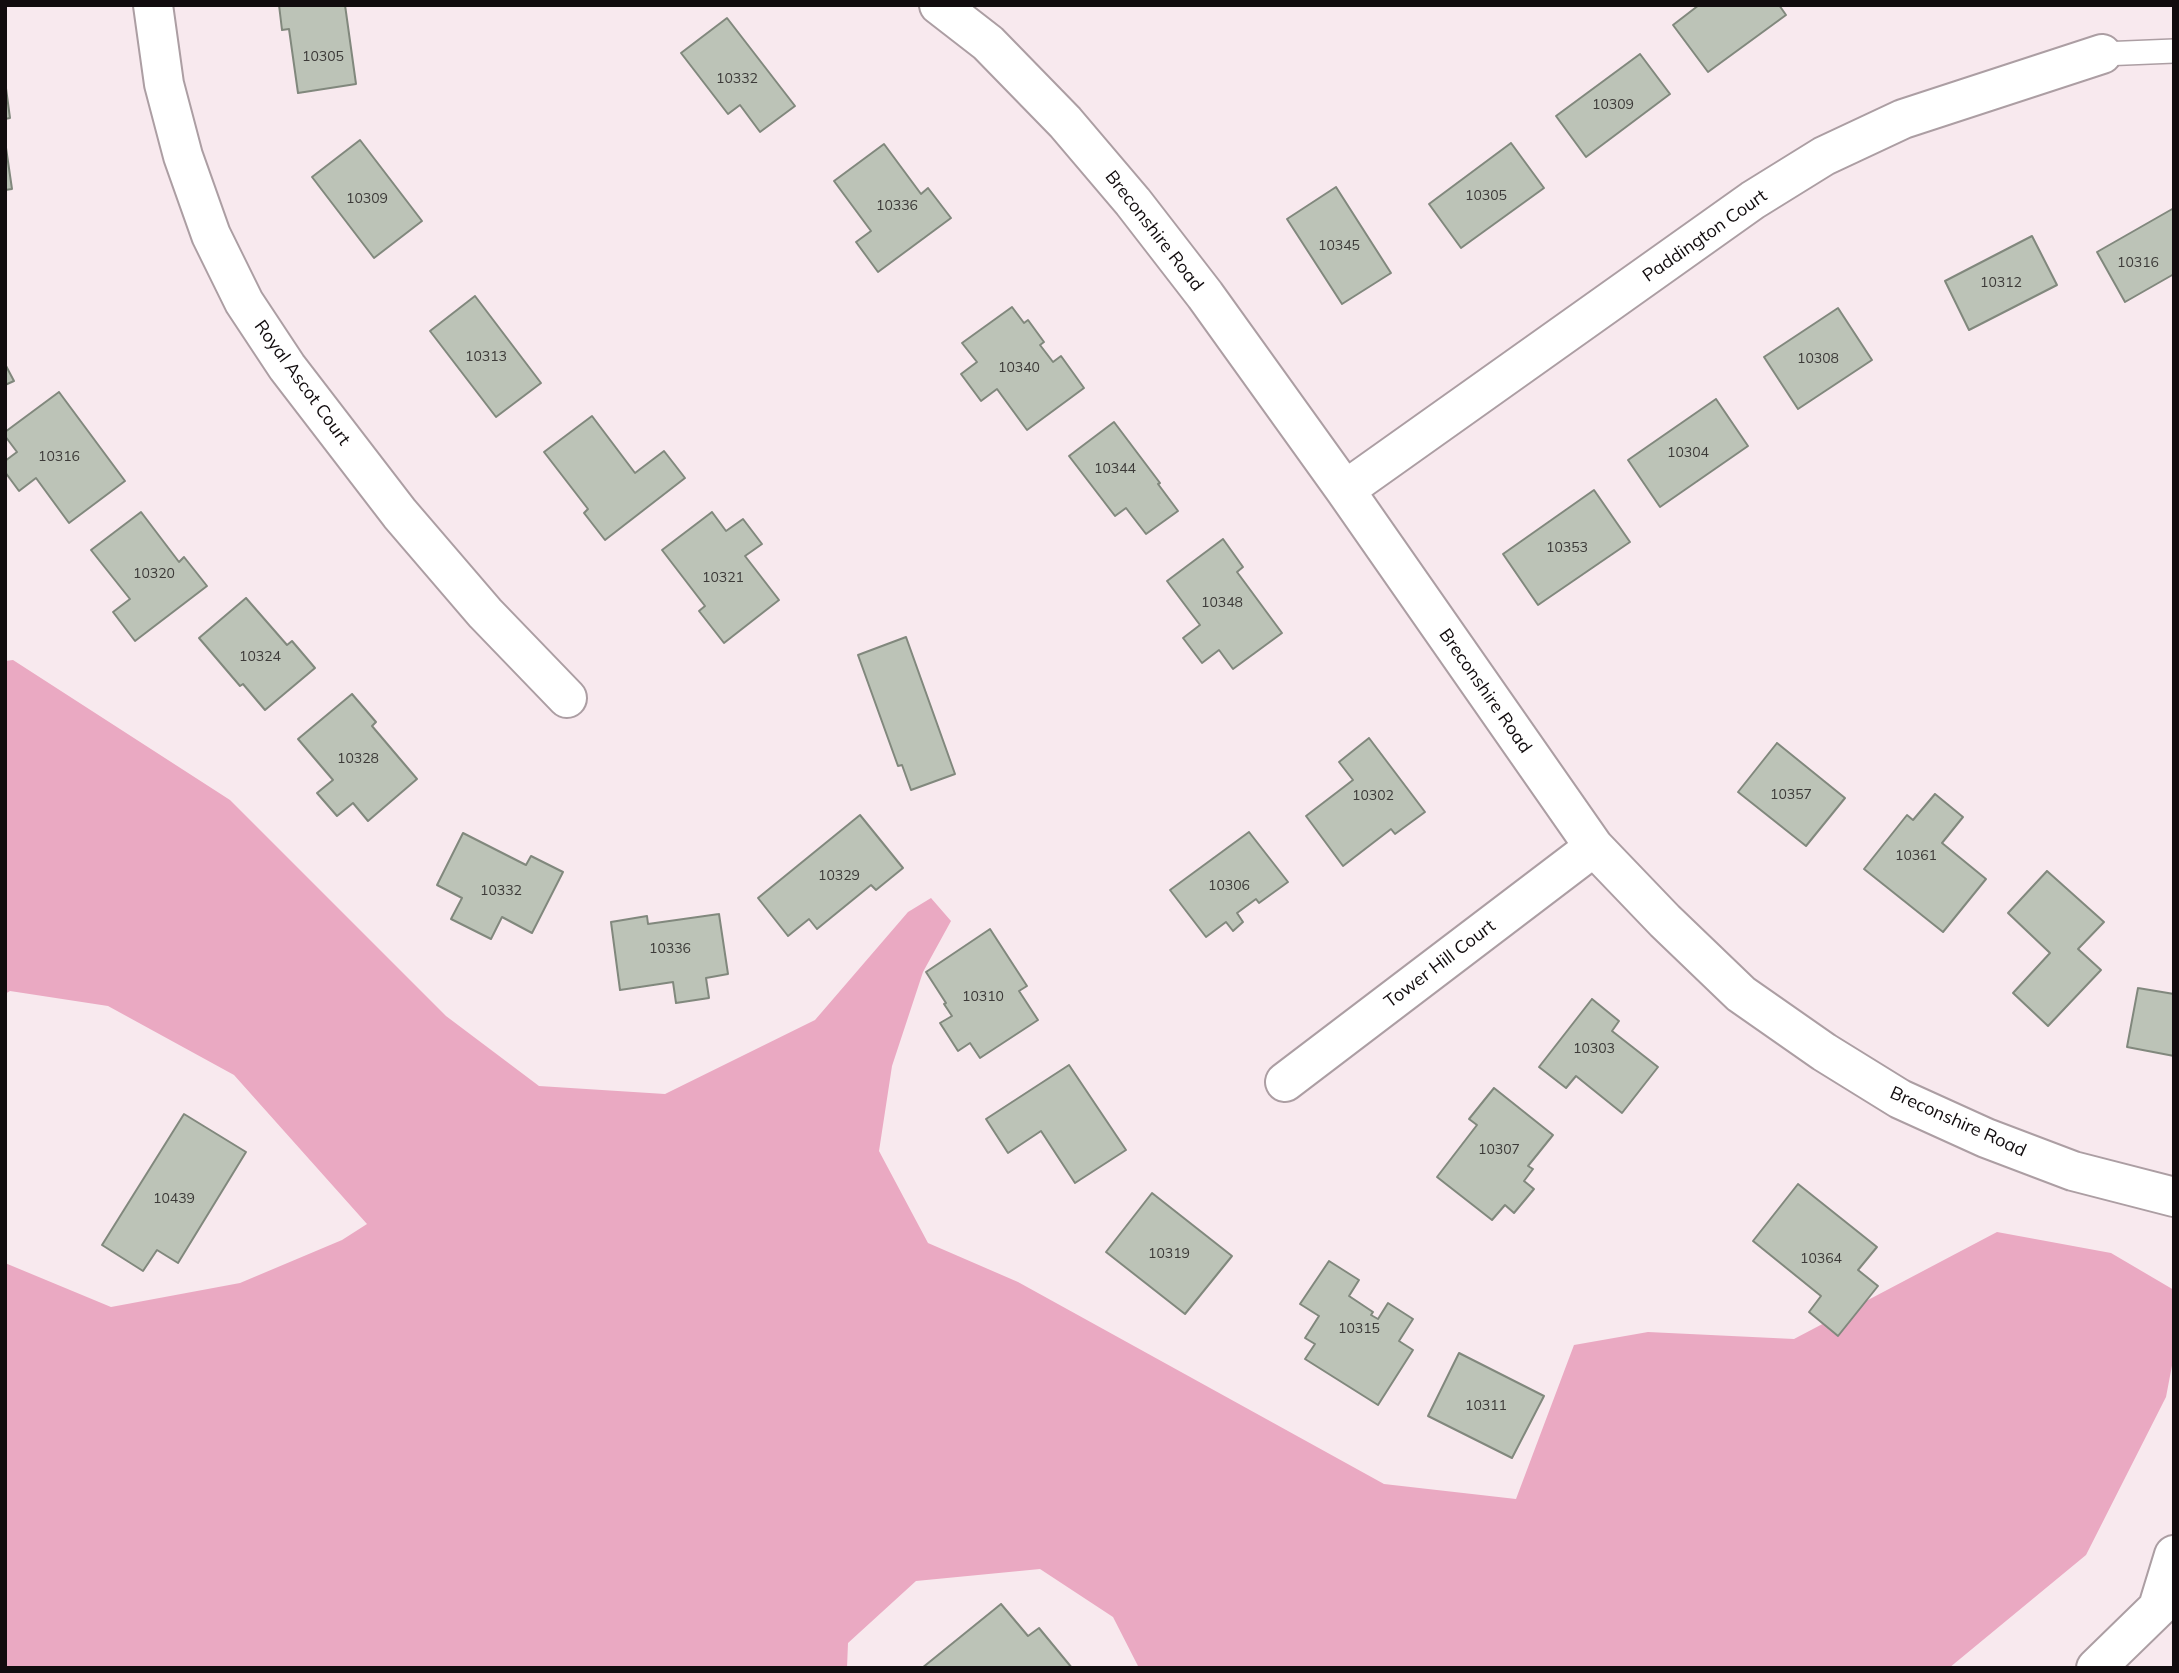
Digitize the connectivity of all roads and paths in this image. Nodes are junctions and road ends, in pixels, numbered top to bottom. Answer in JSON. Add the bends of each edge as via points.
{"nodes":[{"id":1,"x":153,"y":5,"type":"edge"},
{"id":2,"x":939,"y":5,"type":"edge"},
{"id":3,"x":2174,"y":51,"type":"edge"},
{"id":4,"x":2102,"y":54,"type":"joint"},
{"id":5,"x":1345,"y":490,"type":"junction"},
{"id":6,"x":567,"y":698,"type":"dead end"},
{"id":7,"x":1594,"y":847,"type":"junction"},
{"id":8,"x":1285,"y":1082,"type":"dead end"},
{"id":9,"x":2174,"y":1197,"type":"edge"},
{"id":10,"x":2174,"y":1555,"type":"edge"},
{"id":11,"x":2166,"y":1598,"type":"edge"},
{"id":12,"x":2096,"y":1668,"type":"edge"}],
"edges":[{"from":1,"to":6,"type":"street","name":"Royal Ascot Court","via":[[164,84],[183,156],[211,235],[244,302],[287,367],[400,514],[485,613]]},
{"from":2,"to":5,"type":"street","name":"Breconshire Road","via":[[988,43],[1065,122],[1133,202]]},
{"from":3,"to":4,"type":"lane"},
{"from":4,"to":5,"type":"street","name":"Paddington Court","via":[[1903,119],[1824,156],[1753,200]]},
{"from":5,"to":7,"type":"street","name":"Breconshire Road"},
{"from":7,"to":8,"type":"street","name":"Tower Hill Court"},
{"from":7,"to":9,"type":"street","name":"Breconshire Road","via":[[1741,994],[1900,1099],[2073,1171]]},
{"from":10,"to":11,"type":"street"},
{"from":11,"to":12,"type":"street"}]}
